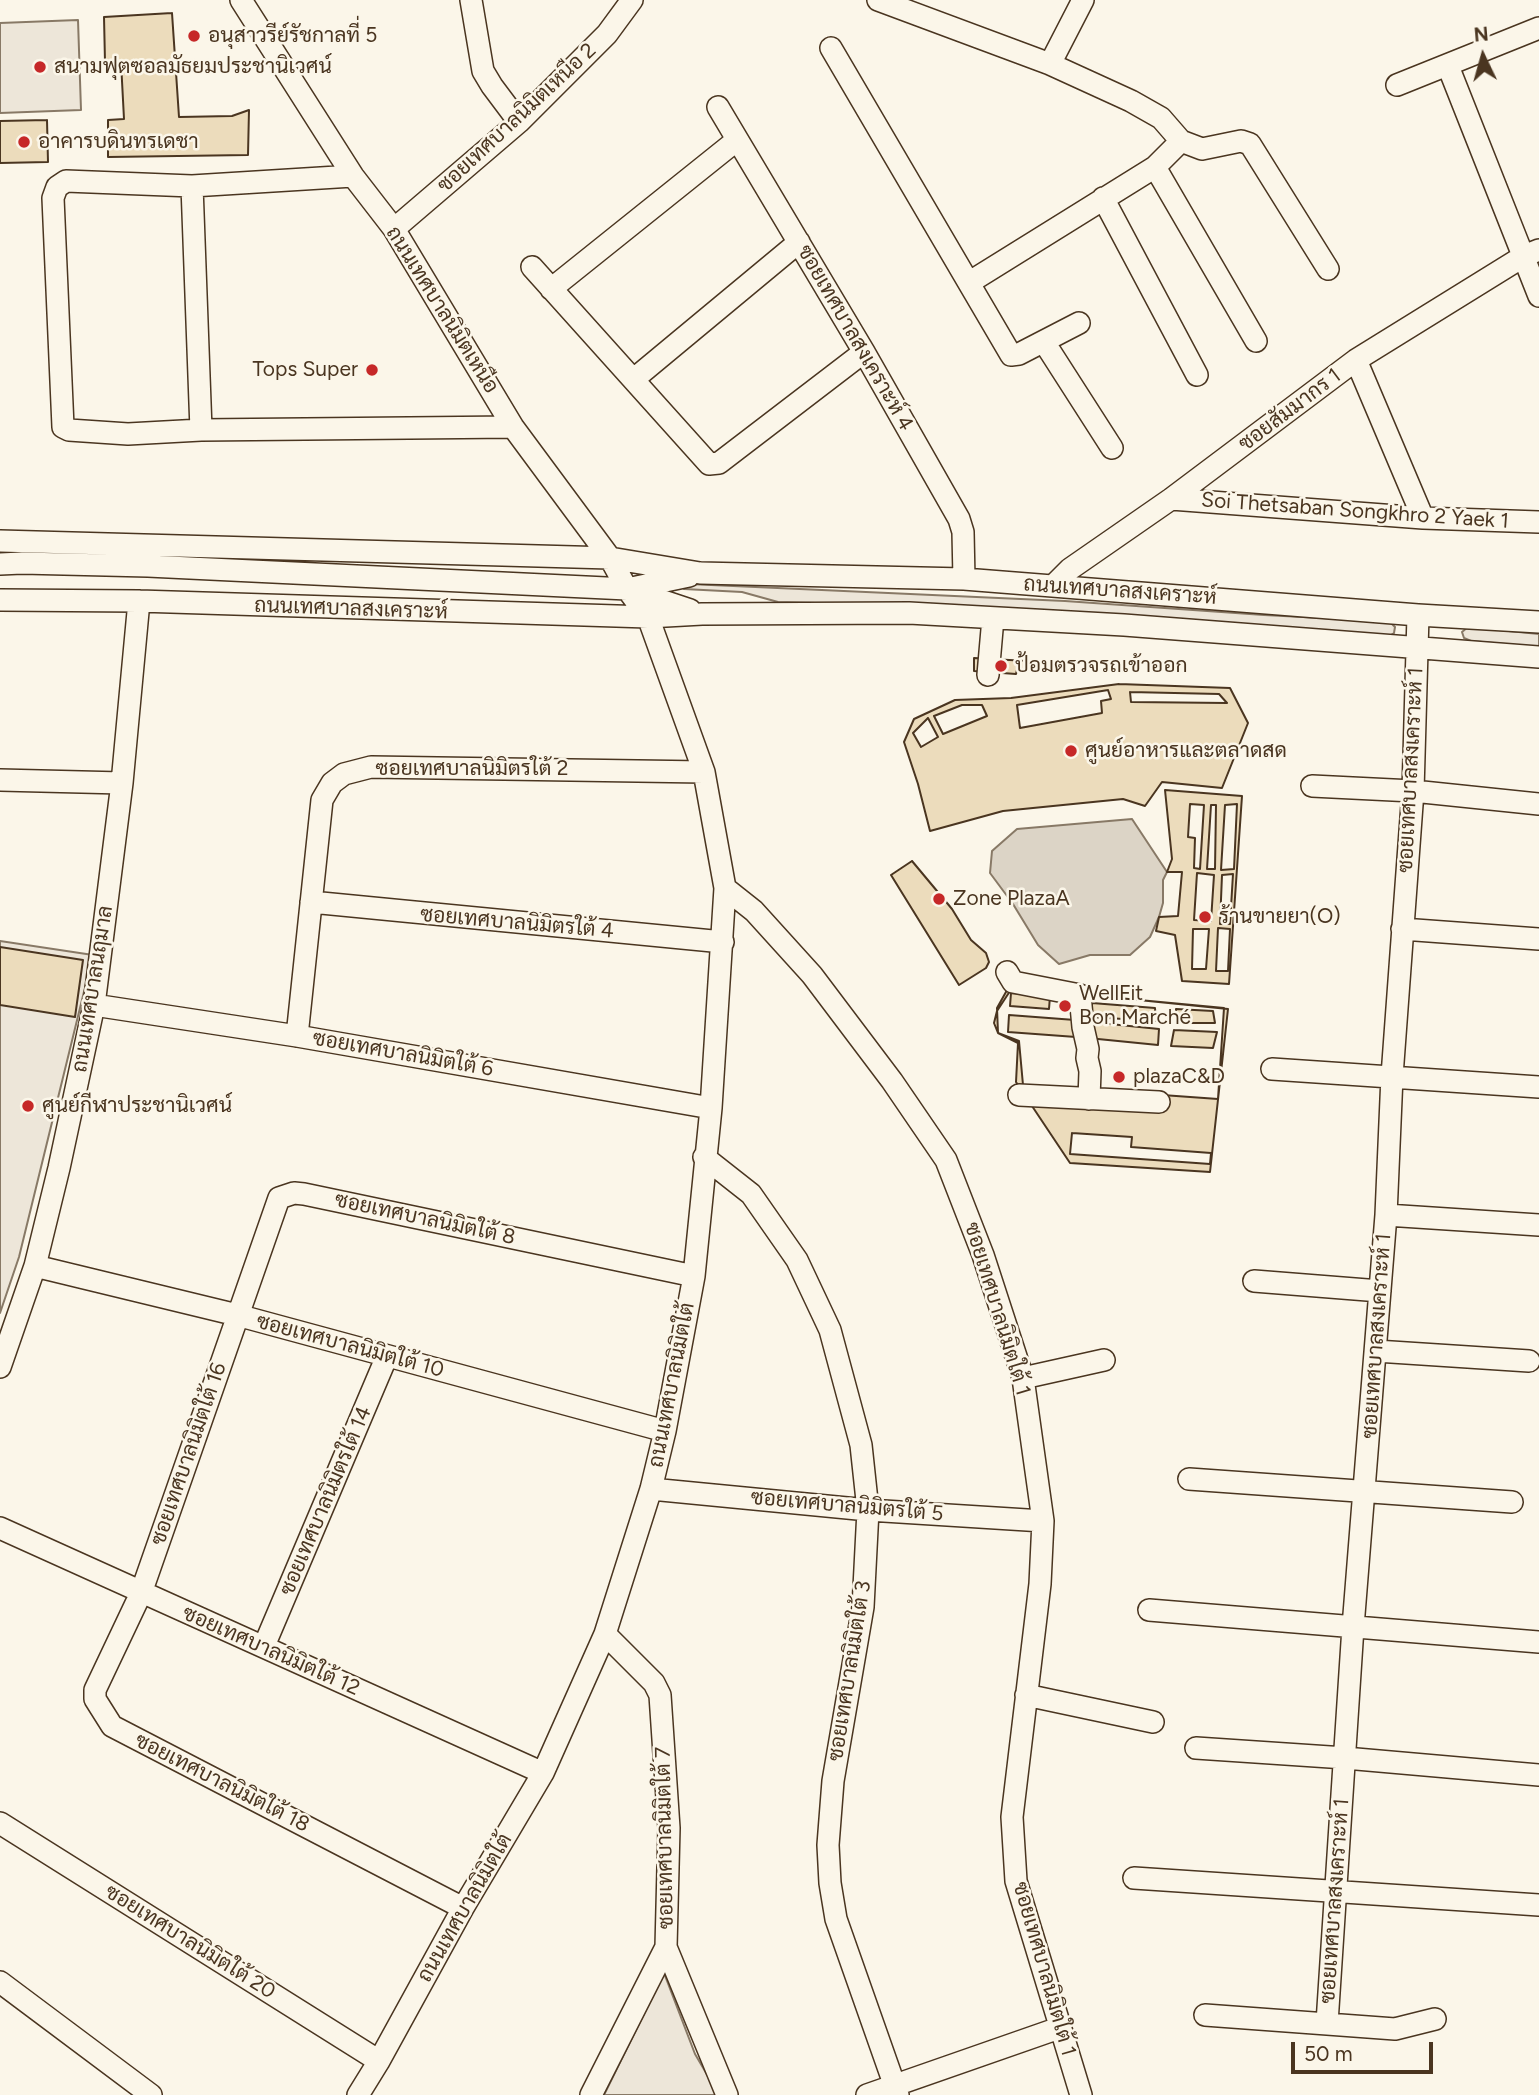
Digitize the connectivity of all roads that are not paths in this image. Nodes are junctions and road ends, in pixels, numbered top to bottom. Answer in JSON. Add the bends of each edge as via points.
{"nodes":[{"id":1,"x":471,"y":0,"type":"edge"},
{"id":2,"x":632,"y":0,"type":"edge"},
{"id":3,"x":878,"y":0,"type":"edge"},
{"id":4,"x":1083,"y":0,"type":"edge"},
{"id":5,"x":248,"y":3,"type":"edge"},
{"id":6,"x":1539,"y":28,"type":"edge"},
{"id":7,"x":831,"y":48,"type":"dead end"},
{"id":8,"x":1050,"y":64,"type":"junction"},
{"id":9,"x":1448,"y":66,"type":"junction"},
{"id":10,"x":1397,"y":85,"type":"dead end"},
{"id":11,"x":718,"y":107,"type":"dead end"},
{"id":12,"x":519,"y":122,"type":"junction"},
{"id":13,"x":737,"y":140,"type":"junction"},
{"id":14,"x":1181,"y":141,"type":"junction"},
{"id":15,"x":1155,"y":167,"type":"junction"},
{"id":16,"x":353,"y":176,"type":"junction"},
{"id":17,"x":192,"y":186,"type":"junction"},
{"id":18,"x":1103,"y":198,"type":"junction"},
{"id":19,"x":394,"y":229,"type":"junction"},
{"id":20,"x":799,"y":242,"type":"junction"},
{"id":21,"x":1531,"y":253,"type":"edge"},
{"id":22,"x":532,"y":267,"type":"dead end"},
{"id":23,"x":1328,"y":269,"type":"dead end"},
{"id":24,"x":970,"y":282,"type":"junction"},
{"id":25,"x":551,"y":289,"type":"junction"},
{"id":26,"x":1539,"y":296,"type":"edge"},
{"id":27,"x":1079,"y":323,"type":"dead end"},
{"id":28,"x":1256,"y":341,"type":"dead end"},
{"id":29,"x":1044,"y":342,"type":"junction"},
{"id":30,"x":864,"y":352,"type":"junction"},
{"id":31,"x":1356,"y":360,"type":"junction"},
{"id":32,"x":1197,"y":375,"type":"dead end"},
{"id":33,"x":634,"y":379,"type":"junction"},
{"id":34,"x":513,"y":427,"type":"junction"},
{"id":35,"x":201,"y":430,"type":"junction"},
{"id":36,"x":1112,"y":448,"type":"dead end"},
{"id":37,"x":1171,"y":499,"type":"junction"},
{"id":38,"x":1423,"y":518,"type":"junction"},
{"id":39,"x":1539,"y":522,"type":"edge"},
{"id":40,"x":0,"y":541,"type":"edge"},
{"id":41,"x":610,"y":558,"type":"junction"},
{"id":42,"x":0,"y":564,"type":"edge"},
{"id":43,"x":700,"y":573,"type":"junction"},
{"id":44,"x":964,"y":579,"type":"junction"},
{"id":45,"x":1053,"y":586,"type":"junction"},
{"id":46,"x":627,"y":589,"type":"junction"},
{"id":47,"x":0,"y":600,"type":"edge"},
{"id":48,"x":139,"y":601,"type":"junction"},
{"id":49,"x":702,"y":614,"type":"junction"},
{"id":50,"x":1418,"y":615,"type":"junction"},
{"id":51,"x":648,"y":617,"type":"junction"},
{"id":52,"x":993,"y":618,"type":"junction"},
{"id":53,"x":1539,"y":622,"type":"edge"},
{"id":54,"x":1417,"y":648,"type":"junction"},
{"id":55,"x":1539,"y":657,"type":"edge"},
{"id":56,"x":988,"y":675,"type":"dead end"},
{"id":57,"x":704,"y":772,"type":"junction"},
{"id":58,"x":0,"y":780,"type":"edge"},
{"id":59,"x":122,"y":783,"type":"junction"},
{"id":60,"x":1312,"y":786,"type":"dead end"},
{"id":61,"x":1413,"y":791,"type":"junction"},
{"id":62,"x":1539,"y":804,"type":"edge"},
{"id":63,"x":725,"y":888,"type":"junction"},
{"id":64,"x":311,"y":902,"type":"junction"},
{"id":65,"x":1402,"y":929,"type":"junction"},
{"id":66,"x":1539,"y":939,"type":"edge"},
{"id":67,"x":723,"y":942,"type":"junction"},
{"id":68,"x":1007,"y":972,"type":"dead end"},
{"id":69,"x":94,"y":1005,"type":"junction"},
{"id":70,"x":297,"y":1036,"type":"junction"},
{"id":71,"x":1272,"y":1069,"type":"dead end"},
{"id":72,"x":1392,"y":1076,"type":"junction"},
{"id":73,"x":1539,"y":1087,"type":"edge"},
{"id":74,"x":1019,"y":1095,"type":"dead end"},
{"id":75,"x":1089,"y":1098,"type":"junction"},
{"id":76,"x":1158,"y":1102,"type":"dead end"},
{"id":77,"x":711,"y":1108,"type":"junction"},
{"id":78,"x":704,"y":1157,"type":"junction"},
{"id":79,"x":1386,"y":1214,"type":"junction"},
{"id":80,"x":1539,"y":1225,"type":"edge"},
{"id":81,"x":35,"y":1266,"type":"junction"},
{"id":82,"x":694,"y":1276,"type":"junction"},
{"id":83,"x":1254,"y":1281,"type":"dead end"},
{"id":84,"x":1380,"y":1291,"type":"junction"},
{"id":85,"x":237,"y":1315,"type":"junction"},
{"id":86,"x":1376,"y":1351,"type":"junction"},
{"id":87,"x":387,"y":1356,"type":"junction"},
{"id":88,"x":1104,"y":1360,"type":"dead end"},
{"id":89,"x":1529,"y":1361,"type":"dead end"},
{"id":90,"x":0,"y":1367,"type":"edge"},
{"id":91,"x":1023,"y":1378,"type":"junction"},
{"id":92,"x":665,"y":1431,"type":"junction"},
{"id":93,"x":1189,"y":1479,"type":"dead end"},
{"id":94,"x":651,"y":1489,"type":"junction"},
{"id":95,"x":1365,"y":1490,"type":"junction"},
{"id":96,"x":1513,"y":1502,"type":"dead end"},
{"id":97,"x":868,"y":1510,"type":"junction"},
{"id":98,"x":1043,"y":1521,"type":"junction"},
{"id":99,"x":0,"y":1528,"type":"edge"},
{"id":100,"x":141,"y":1593,"type":"junction"},
{"id":101,"x":1149,"y":1610,"type":"dead end"},
{"id":102,"x":1353,"y":1627,"type":"junction"},
{"id":103,"x":605,"y":1634,"type":"junction"},
{"id":104,"x":1539,"y":1642,"type":"edge"},
{"id":105,"x":264,"y":1646,"type":"junction"},
{"id":106,"x":1026,"y":1695,"type":"junction"},
{"id":107,"x":1153,"y":1722,"type":"dead end"},
{"id":108,"x":1196,"y":1748,"type":"dead end"},
{"id":109,"x":1345,"y":1758,"type":"junction"},
{"id":110,"x":543,"y":1773,"type":"junction"},
{"id":111,"x":1539,"y":1775,"type":"edge"},
{"id":112,"x":0,"y":1823,"type":"edge"},
{"id":113,"x":1134,"y":1878,"type":"dead end"},
{"id":114,"x":1334,"y":1889,"type":"junction"},
{"id":115,"x":1539,"y":1905,"type":"edge"},
{"id":116,"x":463,"y":1908,"type":"junction"},
{"id":117,"x":666,"y":1947,"type":"junction"},
{"id":118,"x":0,"y":1982,"type":"edge"},
{"id":119,"x":1205,"y":2015,"type":"dead end"},
{"id":120,"x":1436,"y":2019,"type":"dead end"},
{"id":121,"x":1327,"y":2023,"type":"junction"},
{"id":122,"x":1059,"y":2028,"type":"junction"},
{"id":123,"x":379,"y":2061,"type":"junction"},
{"id":124,"x":897,"y":2090,"type":"edge"},
{"id":125,"x":152,"y":2095,"type":"edge"},
{"id":126,"x":358,"y":2095,"type":"edge"},
{"id":127,"x":591,"y":2095,"type":"edge"},
{"id":128,"x":727,"y":2095,"type":"edge"},
{"id":129,"x":867,"y":2095,"type":"edge"},
{"id":130,"x":1081,"y":2095,"type":"edge"}],
"edges":[{"from":1,"to":12,"type":"street","via":[[483,71]]},
{"from":2,"to":12,"type":"street","name":"ซอยเทศบาลนิมิตเหนือ 2","via":[[607,34]]},
{"from":3,"to":8,"type":"street"},
{"from":4,"to":8,"type":"street"},
{"from":5,"to":16,"type":"street","name":"ถนนเทศบาลนิมิตเหนือ"},
{"from":6,"to":9,"type":"street"},
{"from":7,"to":24,"type":"street"},
{"from":8,"to":14,"type":"street","via":[[1161,118]]},
{"from":9,"to":10,"type":"street"},
{"from":9,"to":21,"type":"street"},
{"from":11,"to":13,"type":"street","name":"ซอยเทศบาลสงเคราะห์ 4"},
{"from":12,"to":19,"type":"street","name":"ซอยเทศบาลนิมิตเหนือ 2"},
{"from":13,"to":20,"type":"street","name":"ซอยเทศบาลสงเคราะห์ 4"},
{"from":13,"to":25,"type":"street"},
{"from":14,"to":15,"type":"street"},
{"from":14,"to":23,"type":"street","via":[[1202,149],[1241,141],[1250,145]]},
{"from":15,"to":18,"type":"street"},
{"from":15,"to":28,"type":"street"},
{"from":16,"to":17,"type":"street"},
{"from":16,"to":19,"type":"street","name":"ถนนเทศบาลนิมิตเหนือ"},
{"from":17,"to":35,"type":"street"},
{"from":17,"to":35,"type":"street","via":[[65,181],[52,198],[63,427],[128,434]]},
{"from":18,"to":24,"type":"street"},
{"from":18,"to":32,"type":"street"},
{"from":19,"to":34,"type":"street","name":"ถนนเทศบาลนิมิตเหนือ"},
{"from":20,"to":30,"type":"street","name":"ซอยเทศบาลสงเคราะห์ 4"},
{"from":20,"to":33,"type":"street"},
{"from":21,"to":26,"type":"street"},
{"from":21,"to":31,"type":"street","name":"ซอยสัมมากร 1"},
{"from":22,"to":25,"type":"street"},
{"from":24,"to":29,"type":"street","via":[[1012,355]]},
{"from":25,"to":33,"type":"street"},
{"from":27,"to":29,"type":"street"},
{"from":29,"to":36,"type":"street"},
{"from":30,"to":33,"type":"street","via":[[713,464]]},
{"from":30,"to":44,"type":"street","name":"ซอยเทศบาลสงเคราะห์ 4","via":[[959,519]]},
{"from":31,"to":37,"type":"street","name":"ซอยสัมมากร 1"},
{"from":31,"to":38,"type":"street"},
{"from":34,"to":35,"type":"street"},
{"from":34,"to":41,"type":"street","name":"ถนนเทศบาลนิมิตเหนือ"},
{"from":37,"to":38,"type":"street","name":"Soi Thetsaban Songkhro 2 Yaek 1"},
{"from":37,"to":45,"type":"street","name":"ซอยสัมมากร 1","via":[[1070,569]]},
{"from":38,"to":39,"type":"street","name":"Soi Thetsaban Songkhro 2 Yaek 1"},
{"from":40,"to":41,"type":"street","name":"ถนนเทศบาลสงเคราะห์"},
{"from":41,"to":43,"type":"street","name":"ถนนเทศบาลสงเคราะห์"},
{"from":41,"to":46,"type":"street","name":"ถนนเทศบาลนิมิตเหนือ"},
{"from":42,"to":46,"type":"street","name":"ถนนเทศบาลสงเคราะห์","via":[[148,566]]},
{"from":43,"to":44,"type":"street","name":"ถนนเทศบาลสงเคราะห์"},
{"from":43,"to":46,"type":"street","name":"ถนนเทศบาลสงเคราะห์"},
{"from":44,"to":45,"type":"street","name":"ถนนเทศบาลสงเคราะห์"},
{"from":45,"to":50,"type":"street","name":"ถนนเทศบาลสงเคราะห์"},
{"from":46,"to":49,"type":"street","name":"ถนนเทศบาลสงเคราะห์"},
{"from":46,"to":51,"type":"street","name":"ถนนเทศบาลนิมิตเหนือ"},
{"from":47,"to":48,"type":"street","name":"ถนนเทศบาลสงเคราะห์"},
{"from":48,"to":51,"type":"street","name":"ถนนเทศบาลสงเคราะห์"},
{"from":48,"to":59,"type":"street","name":"ถนนเทศบาลนฤมาล"},
{"from":49,"to":51,"type":"street","name":"ถนนเทศบาลสงเคราะห์"},
{"from":49,"to":52,"type":"street","name":"ถนนเทศบาลสงเคราะห์","via":[[909,613]]},
{"from":50,"to":53,"type":"street","name":"ถนนเทศบาลสงเคราะห์"},
{"from":50,"to":54,"type":"street","name":"ซอยเทศบาลสงเคราะห์ 1"},
{"from":51,"to":57,"type":"street","name":"ถนนเทศบาลนิมิตใต้"},
{"from":52,"to":54,"type":"street","name":"ถนนเทศบาลสงเคราะห์"},
{"from":52,"to":56,"type":"street"},
{"from":54,"to":55,"type":"street","name":"ถนนเทศบาลสงเคราะห์"},
{"from":54,"to":61,"type":"street","name":"ซอยเทศบาลสงเคราะห์ 1"},
{"from":57,"to":63,"type":"street","name":"ถนนเทศบาลนิมิตใต้"},
{"from":57,"to":64,"type":"street","name":"ซอยเทศบาลนิมิตรใต้ 2","via":[[371,767],[344,774],[322,800]]},
{"from":58,"to":59,"type":"street"},
{"from":59,"to":69,"type":"street","name":"ถนนเทศบาลนฤมาล"},
{"from":60,"to":61,"type":"street"},
{"from":61,"to":62,"type":"street"},
{"from":61,"to":65,"type":"street","name":"ซอยเทศบาลสงเคราะห์ 1"},
{"from":63,"to":67,"type":"street","name":"ถนนเทศบาลนิมิตใต้"},
{"from":63,"to":91,"type":"street","name":"ซอยเทศบาลนิมิตใต้ 1","via":[[754,911],[812,975],[946,1160],[984,1255]]},
{"from":64,"to":67,"type":"street","name":"ซอยเทศบาลนิมิตรใต้ 4"},
{"from":64,"to":70,"type":"street","name":"ซอยเทศบาลนิมิตรใต้ 2"},
{"from":65,"to":66,"type":"street"},
{"from":65,"to":72,"type":"street","name":"ซอยเทศบาลสงเคราะห์ 1"},
{"from":67,"to":77,"type":"street","name":"ถนนเทศบาลนิมิตใต้"},
{"from":68,"to":75,"type":"street","via":[[1013,982],[1080,995]]},
{"from":69,"to":70,"type":"street","name":"ซอยเทศบาลนิมิตใต้ 6"},
{"from":69,"to":81,"type":"street","name":"ถนนเทศบาลนฤมาล"},
{"from":70,"to":77,"type":"street","name":"ซอยเทศบาลนิมิตใต้ 6"},
{"from":71,"to":72,"type":"street"},
{"from":72,"to":73,"type":"street"},
{"from":72,"to":79,"type":"street","name":"ซอยเทศบาลสงเคราะห์ 1"},
{"from":74,"to":75,"type":"street"},
{"from":75,"to":76,"type":"street"},
{"from":77,"to":78,"type":"street","name":"ถนนเทศบาลนิมิตใต้"},
{"from":78,"to":82,"type":"street","name":"ถนนเทศบาลนิมิตใต้"},
{"from":78,"to":97,"type":"street","name":"ซอยเทศบาลนิมิตใต้ 3","via":[[751,1194],[797,1260],[825,1319],[861,1445]]},
{"from":79,"to":80,"type":"street"},
{"from":79,"to":84,"type":"street","name":"ซอยเทศบาลสงเคราะห์ 1"},
{"from":81,"to":85,"type":"street","name":"ซอยเทศบาลนิมิตใต้ 10"},
{"from":81,"to":90,"type":"street","name":"ถนนเทศบาลนฤมาล"},
{"from":82,"to":85,"type":"street","name":"ซอยเทศบาลนิมิตใต้ 8","via":[[294,1193],[275,1204]]},
{"from":82,"to":92,"type":"street","name":"ถนนเทศบาลนิมิตใต้"},
{"from":83,"to":84,"type":"street"},
{"from":84,"to":86,"type":"street","name":"ซอยเทศบาลสงเคราะห์ 1"},
{"from":85,"to":87,"type":"street","name":"ซอยเทศบาลนิมิตใต้ 10"},
{"from":85,"to":100,"type":"street","name":"ซอยเทศบาลนิมิตใต้ 16"},
{"from":86,"to":89,"type":"street"},
{"from":86,"to":95,"type":"street","name":"ซอยเทศบาลสงเคราะห์ 1"},
{"from":87,"to":92,"type":"street","name":"ซอยเทศบาลนิมิตใต้ 10"},
{"from":87,"to":105,"type":"street","name":"ซอยเทศบาลนิมิตรใต้ 14"},
{"from":88,"to":91,"type":"street"},
{"from":91,"to":98,"type":"street","name":"ซอยเทศบาลนิมิตใต้ 1"},
{"from":92,"to":94,"type":"street","name":"ถนนเทศบาลนิมิตใต้"},
{"from":93,"to":95,"type":"street"},
{"from":94,"to":97,"type":"street","name":"ซอยเทศบาลนิมิตรใต้ 5"},
{"from":94,"to":103,"type":"street","name":"ถนนเทศบาลนิมิตใต้"},
{"from":95,"to":96,"type":"street"},
{"from":95,"to":102,"type":"street","name":"ซอยเทศบาลสงเคราะห์ 1"},
{"from":97,"to":98,"type":"street","name":"ซอยเทศบาลนิมิตรใต้ 5"},
{"from":97,"to":124,"type":"street","name":"ซอยเทศบาลนิมิตใต้ 3","via":[[863,1607],[833,1781],[828,1846],[835,1919]]},
{"from":98,"to":106,"type":"street","name":"ซอยเทศบาลนิมิตใต้ 1"},
{"from":99,"to":100,"type":"street","name":"ซอยเทศบาลนิมิตใต้ 12"},
{"from":100,"to":105,"type":"street","name":"ซอยเทศบาลนิมิตใต้ 12"},
{"from":100,"to":116,"type":"street","name":"ซอยเทศบาลนิมิตใต้ 18","via":[[95,1690],[94,1699],[112,1726]]},
{"from":101,"to":102,"type":"street"},
{"from":102,"to":104,"type":"street"},
{"from":102,"to":109,"type":"street","name":"ซอยเทศบาลสงเคราะห์ 1"},
{"from":103,"to":110,"type":"street","name":"ถนนเทศบาลนิมิตใต้"},
{"from":103,"to":117,"type":"street","name":"ซอยเทศบาลนิมิตใต้ 7","via":[[654,1683],[660,1695],[669,1828]]},
{"from":105,"to":110,"type":"street","name":"ซอยเทศบาลนิมิตใต้ 12"},
{"from":106,"to":107,"type":"street"},
{"from":106,"to":122,"type":"street","name":"ซอยเทศบาลนิมิตใต้ 1","via":[[1012,1817],[1016,1881]]},
{"from":108,"to":109,"type":"street"},
{"from":109,"to":111,"type":"street"},
{"from":109,"to":114,"type":"street","name":"ซอยเทศบาลสงเคราะห์ 1"},
{"from":110,"to":116,"type":"street","name":"ถนนเทศบาลนิมิตใต้"},
{"from":112,"to":123,"type":"street","name":"ซอยเทศบาลนิมิตใต้ 20"},
{"from":113,"to":114,"type":"street"},
{"from":114,"to":115,"type":"street"},
{"from":114,"to":121,"type":"street","name":"ซอยเทศบาลสงเคราะห์ 1"},
{"from":116,"to":123,"type":"street","name":"ถนนเทศบาลนิมิตใต้"},
{"from":117,"to":127,"type":"street"},
{"from":117,"to":128,"type":"street","name":"ซอยเทศบาลนิมิตใต้ 7"},
{"from":118,"to":125,"type":"street"},
{"from":119,"to":121,"type":"street"},
{"from":120,"to":121,"type":"street","via":[[1395,2029]]},
{"from":122,"to":124,"type":"street"},
{"from":122,"to":130,"type":"street","name":"ซอยเทศบาลนิมิตใต้ 1"},
{"from":123,"to":126,"type":"street","name":"ถนนเทศบาลนิมิตใต้"},
{"from":124,"to":129,"type":"street"}]}
